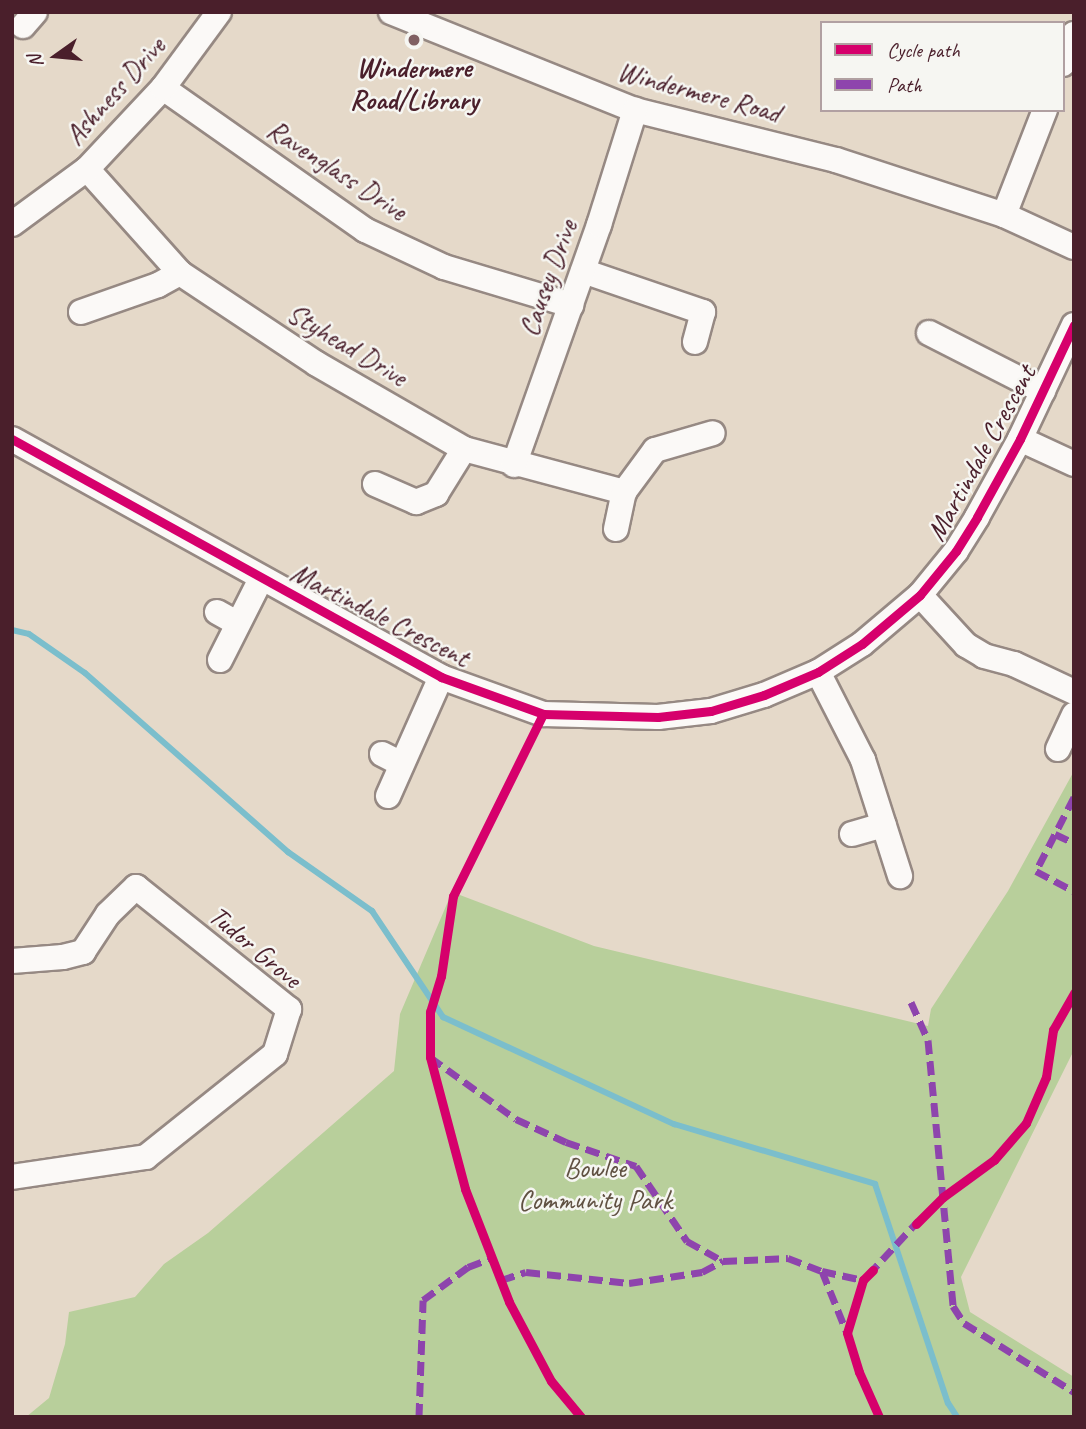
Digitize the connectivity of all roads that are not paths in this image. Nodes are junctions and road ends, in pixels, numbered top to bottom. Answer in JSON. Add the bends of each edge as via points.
{"nodes":[{"id":1,"x":219,"y":12,"type":"edge"},
{"id":2,"x":391,"y":12,"type":"edge"},
{"id":3,"x":1074,"y":34,"type":"edge"},
{"id":4,"x":1065,"y":59,"type":"edge"},
{"id":5,"x":163,"y":88,"type":"junction"},
{"id":6,"x":635,"y":110,"type":"junction"},
{"id":7,"x":1044,"y":112,"type":"edge"},
{"id":8,"x":87,"y":169,"type":"junction"},
{"id":9,"x":1004,"y":215,"type":"junction"},
{"id":10,"x":12,"y":225,"type":"edge"},
{"id":11,"x":1074,"y":247,"type":"edge"},
{"id":12,"x":583,"y":271,"type":"junction"},
{"id":13,"x":180,"y":273,"type":"junction"},
{"id":14,"x":571,"y":305,"type":"junction"},
{"id":15,"x":81,"y":312,"type":"dead end"},
{"id":16,"x":1074,"y":325,"type":"edge"},
{"id":17,"x":929,"y":333,"type":"dead end"},
{"id":18,"x":695,"y":342,"type":"dead end"},
{"id":19,"x":1043,"y":391,"type":"junction"},
{"id":20,"x":713,"y":433,"type":"dead end"},
{"id":21,"x":12,"y":439,"type":"edge"},
{"id":22,"x":1020,"y":439,"type":"junction"},
{"id":23,"x":464,"y":449,"type":"junction"},
{"id":24,"x":514,"y":464,"type":"junction"},
{"id":25,"x":1074,"y":464,"type":"edge"},
{"id":26,"x":375,"y":484,"type":"dead end"},
{"id":27,"x":624,"y":492,"type":"junction"},
{"id":28,"x":616,"y":529,"type":"dead end"},
{"id":29,"x":261,"y":579,"type":"junction"},
{"id":30,"x":919,"y":595,"type":"junction"},
{"id":31,"x":220,"y":660,"type":"dead end"},
{"id":32,"x":818,"y":672,"type":"junction"},
{"id":33,"x":441,"y":677,"type":"junction"},
{"id":34,"x":1074,"y":692,"type":"edge"},
{"id":35,"x":1074,"y":714,"type":"edge"},
{"id":36,"x":1058,"y":749,"type":"dead end"},
{"id":37,"x":388,"y":796,"type":"dead end"},
{"id":38,"x":884,"y":825,"type":"junction"},
{"id":39,"x":852,"y":834,"type":"dead end"},
{"id":40,"x":900,"y":876,"type":"dead end"},
{"id":41,"x":12,"y":961,"type":"edge"},
{"id":42,"x":12,"y":1178,"type":"edge"}],
"edges":[{"from":1,"to":5,"type":"street","name":"Ashness Drive"},
{"from":2,"to":6,"type":"street","name":"Windermere Road"},
{"from":3,"to":4,"type":"street"},
{"from":5,"to":8,"type":"street","name":"Ashness Drive"},
{"from":5,"to":14,"type":"street","name":"Ravenglass Drive","via":[[365,230],[444,267]]},
{"from":6,"to":9,"type":"street","name":"Windermere Road","via":[[836,160]]},
{"from":6,"to":12,"type":"street","name":"Causey Drive"},
{"from":7,"to":9,"type":"street"},
{"from":8,"to":10,"type":"street","name":"Ashness Drive"},
{"from":8,"to":13,"type":"street","name":"Styhead Drive"},
{"from":9,"to":11,"type":"street","name":"Windermere Road"},
{"from":12,"to":14,"type":"street","name":"Causey Drive"},
{"from":12,"to":18,"type":"street","via":[[703,312]]},
{"from":13,"to":15,"type":"street"},
{"from":13,"to":23,"type":"street","name":"Styhead Drive","via":[[317,364]]},
{"from":14,"to":24,"type":"street","name":"Causey Drive"},
{"from":16,"to":19,"type":"street","name":"Martindale Crescent"},
{"from":17,"to":19,"type":"street"},
{"from":19,"to":22,"type":"street","name":"Martindale Crescent"},
{"from":20,"to":27,"type":"street","via":[[654,450]]},
{"from":21,"to":29,"type":"street","name":"Martindale Crescent"},
{"from":22,"to":25,"type":"street"},
{"from":22,"to":30,"type":"street","name":"Martindale Crescent","via":[[956,551]]},
{"from":23,"to":24,"type":"street","name":"Styhead Drive"},
{"from":23,"to":26,"type":"street","via":[[436,494],[416,502]]},
{"from":24,"to":27,"type":"street","name":"Styhead Drive"},
{"from":27,"to":28,"type":"street"},
{"from":29,"to":31,"type":"street","via":[[227,618]]},
{"from":29,"to":33,"type":"street","name":"Martindale Crescent"},
{"from":30,"to":32,"type":"street","name":"Martindale Crescent","via":[[862,644]]},
{"from":30,"to":34,"type":"street","via":[[965,645]]},
{"from":32,"to":33,"type":"street","name":"Martindale Crescent","via":[[711,711],[658,718],[543,714]]},
{"from":32,"to":38,"type":"street","via":[[863,760]]},
{"from":33,"to":37,"type":"street","via":[[392,759]]},
{"from":35,"to":36,"type":"street"},
{"from":38,"to":39,"type":"street"},
{"from":38,"to":40,"type":"street"},
{"from":41,"to":42,"type":"street","name":"Tudor Grove","via":[[83,952],[108,914],[136,887],[289,1009],[275,1054],[146,1157]]}]}
